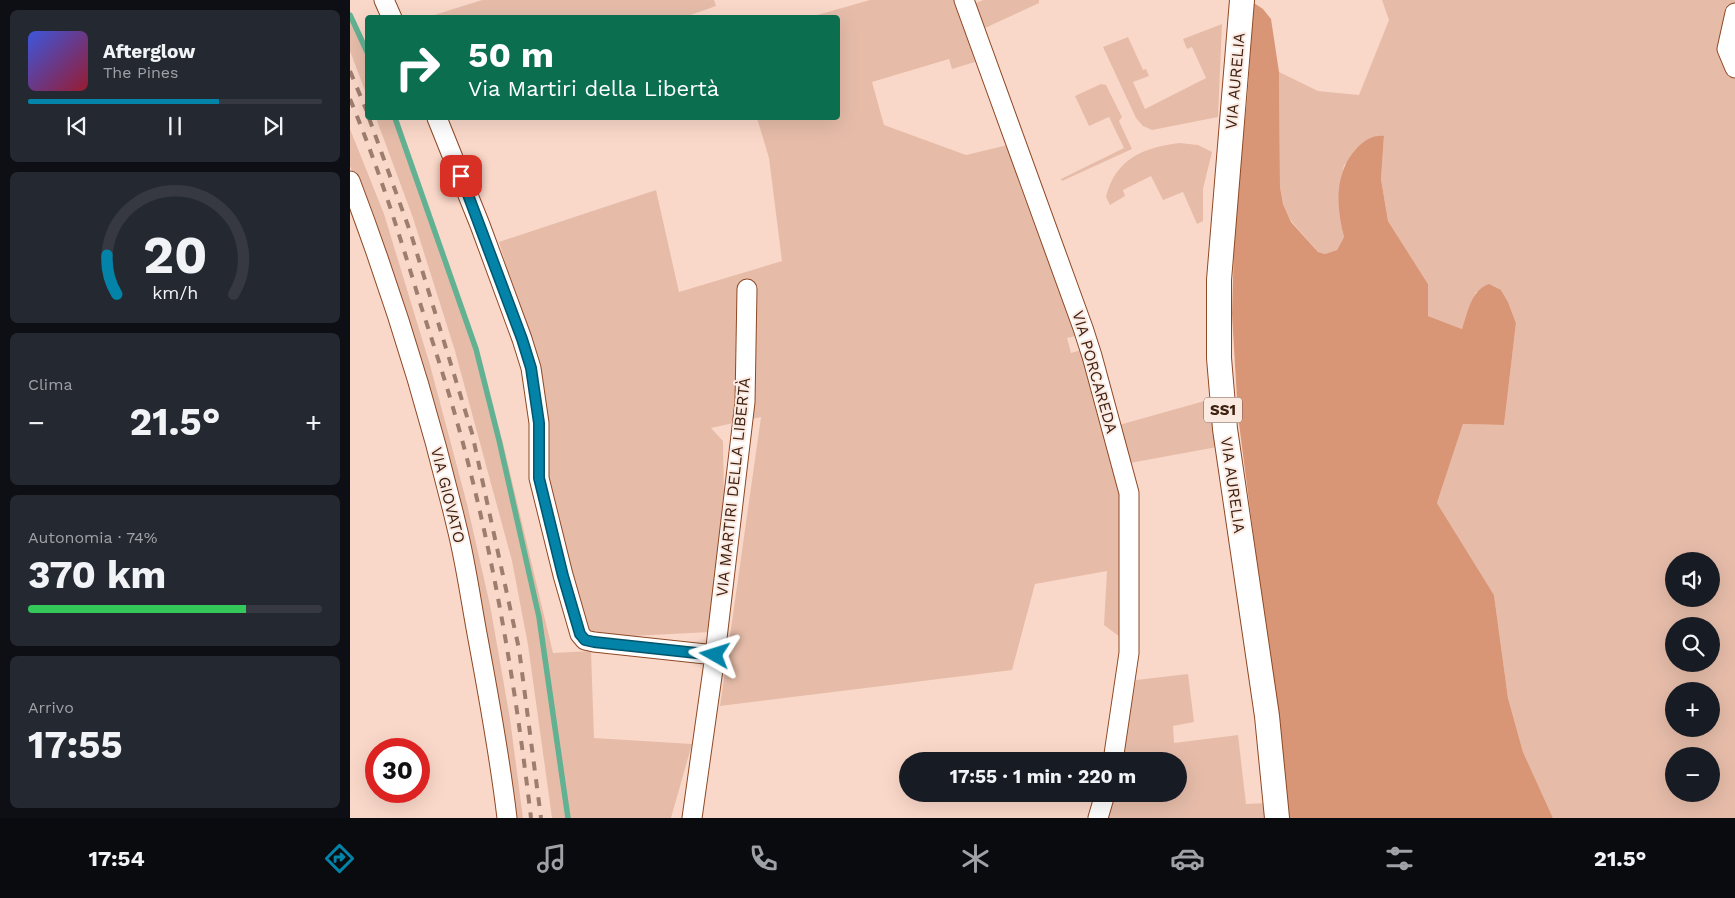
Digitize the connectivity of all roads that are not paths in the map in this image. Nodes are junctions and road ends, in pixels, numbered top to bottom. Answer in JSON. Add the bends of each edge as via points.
{"nodes":[{"id":1,"x":384,"y":0,"type":"edge"},
{"id":2,"x":964,"y":0,"type":"edge"},
{"id":3,"x":1242,"y":0,"type":"edge"},
{"id":4,"x":1735,"y":13,"type":"edge"},
{"id":5,"x":391,"y":15,"type":"edge"},
{"id":6,"x":1735,"y":68,"type":"edge"},
{"id":7,"x":438,"y":120,"type":"edge"},
{"id":8,"x":350,"y":181,"type":"edge"},
{"id":9,"x":747,"y":289,"type":"dead end"},
{"id":10,"x":715,"y":655,"type":"junction"},
{"id":11,"x":1113,"y":752,"type":"edge"},
{"id":12,"x":1103,"y":802,"type":"edge"},
{"id":13,"x":507,"y":818,"type":"edge"},
{"id":14,"x":692,"y":818,"type":"edge"},
{"id":15,"x":1098,"y":818,"type":"edge"},
{"id":16,"x":1277,"y":818,"type":"edge"}],
"edges":[{"from":1,"to":5,"type":"street"},
{"from":2,"to":11,"type":"street","name":"VIA PORCAREDA","via":[[1083,328],[1129,493],[1129,653]]},
{"from":3,"to":16,"type":"main road","name":"VIA AURELIA","number":"SS1","via":[[1219,280],[1219,358],[1225,429],[1267,716]]},
{"from":4,"to":6,"type":"street","via":[[1727,49]]},
{"from":7,"to":10,"type":"street","via":[[480,225],[531,368],[539,423],[539,478],[580,634],[585,640],[594,642]]},
{"from":8,"to":13,"type":"street","name":"VIA GIOVATO","via":[[413,365],[457,530],[492,714]]},
{"from":9,"to":10,"type":"street","name":"VIA MARTIRI DELLA LIBERTÀ","via":[[745,402]]},
{"from":10,"to":14,"type":"street","name":"VIA MARTIRI DELLA LIBERTÀ"},
{"from":12,"to":15,"type":"street"}]}
